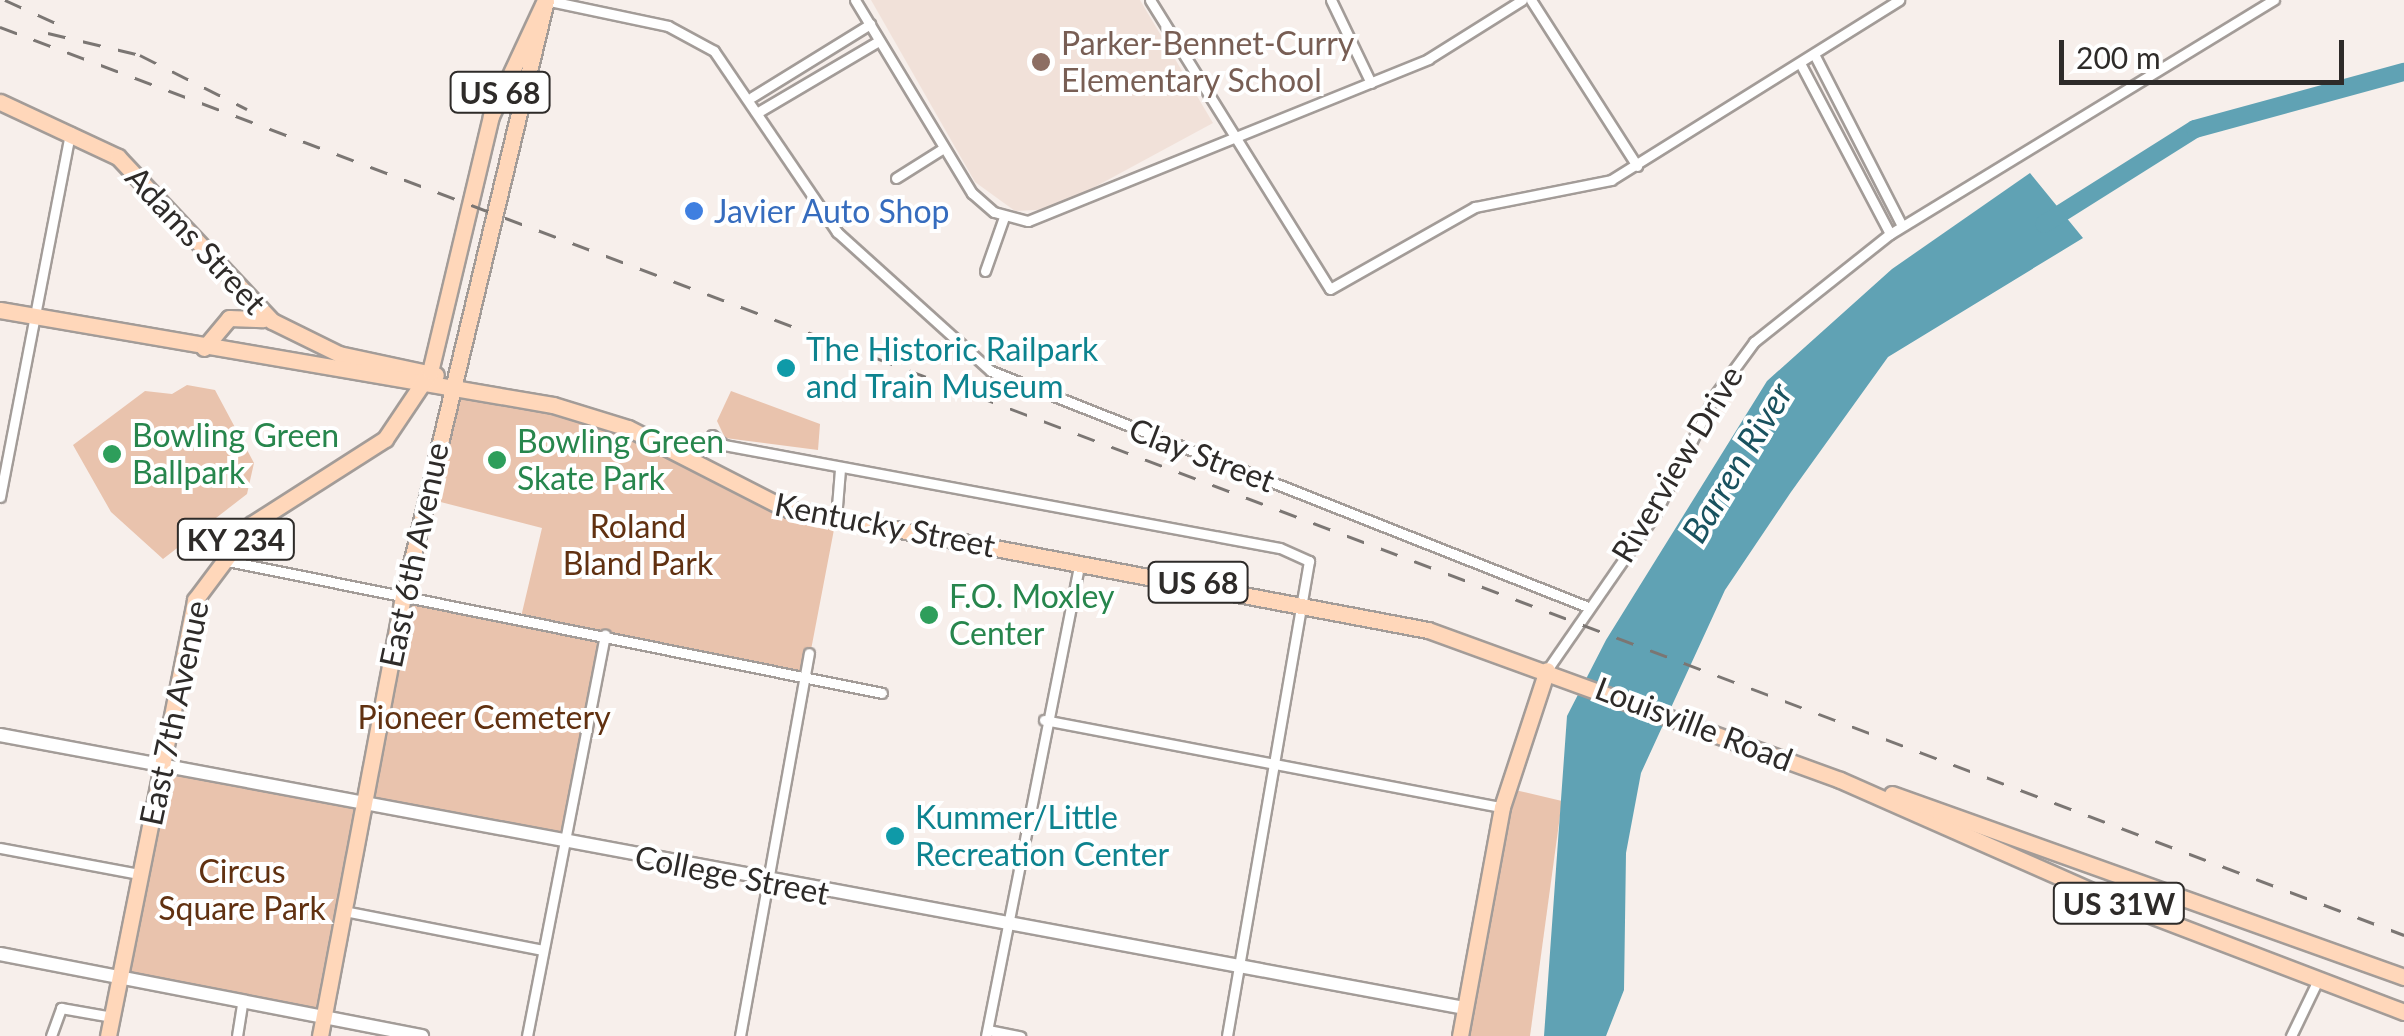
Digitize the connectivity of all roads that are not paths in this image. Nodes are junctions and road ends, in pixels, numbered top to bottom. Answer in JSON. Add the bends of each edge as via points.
{"nodes":[{"id":1,"x":545,"y":0,"type":"edge"},
{"id":2,"x":855,"y":0,"type":"edge"},
{"id":3,"x":1150,"y":0,"type":"edge"},
{"id":4,"x":1331,"y":0,"type":"edge"},
{"id":5,"x":1522,"y":0,"type":"edge"},
{"id":6,"x":1531,"y":0,"type":"edge"},
{"id":7,"x":1899,"y":0,"type":"edge"},
{"id":8,"x":2274,"y":0,"type":"edge"},
{"id":9,"x":2244,"y":4,"type":"edge"},
{"id":10,"x":870,"y":24,"type":"junction"},
{"id":11,"x":879,"y":41,"type":"junction"},
{"id":12,"x":1814,"y":54,"type":"junction"},
{"id":13,"x":1800,"y":63,"type":"junction"},
{"id":14,"x":1371,"y":84,"type":"junction"},
{"id":15,"x":752,"y":98,"type":"junction"},
{"id":16,"x":0,"y":102,"type":"edge"},
{"id":17,"x":760,"y":111,"type":"junction"},
{"id":18,"x":71,"y":128,"type":"junction"},
{"id":19,"x":1230,"y":133,"type":"junction"},
{"id":20,"x":942,"y":148,"type":"junction"},
{"id":21,"x":1637,"y":166,"type":"junction"},
{"id":22,"x":896,"y":178,"type":"dead end"},
{"id":23,"x":1004,"y":217,"type":"junction"},
{"id":24,"x":1902,"y":226,"type":"junction"},
{"id":25,"x":1890,"y":234,"type":"junction"},
{"id":26,"x":985,"y":271,"type":"dead end"},
{"id":27,"x":0,"y":310,"type":"edge"},
{"id":28,"x":32,"y":316,"type":"junction"},
{"id":29,"x":272,"y":321,"type":"junction"},
{"id":30,"x":204,"y":348,"type":"junction"},
{"id":31,"x":430,"y":372,"type":"junction"},
{"id":32,"x":452,"y":386,"type":"junction"},
{"id":33,"x":420,"y":388,"type":"junction"},
{"id":34,"x":712,"y":434,"type":"dead end"},
{"id":35,"x":840,"y":468,"type":"junction"},
{"id":36,"x":0,"y":497,"type":"edge"},
{"id":37,"x":836,"y":518,"type":"junction"},
{"id":38,"x":218,"y":560,"type":"junction"},
{"id":39,"x":1080,"y":562,"type":"junction"},
{"id":40,"x":404,"y":594,"type":"junction"},
{"id":41,"x":1304,"y":601,"type":"junction"},
{"id":42,"x":1588,"y":607,"type":"junction"},
{"id":43,"x":605,"y":635,"type":"junction"},
{"id":44,"x":809,"y":653,"type":"dead end"},
{"id":45,"x":1548,"y":670,"type":"junction"},
{"id":46,"x":806,"y":676,"type":"junction"},
{"id":47,"x":882,"y":693,"type":"dead end"},
{"id":48,"x":1044,"y":720,"type":"junction"},
{"id":49,"x":0,"y":735,"type":"edge"},
{"id":50,"x":1274,"y":764,"type":"junction"},
{"id":51,"x":159,"y":766,"type":"junction"},
{"id":52,"x":1840,"y":780,"type":"junction"},
{"id":53,"x":364,"y":804,"type":"junction"},
{"id":54,"x":1502,"y":806,"type":"junction"},
{"id":55,"x":563,"y":842,"type":"junction"},
{"id":56,"x":0,"y":848,"type":"edge"},
{"id":57,"x":139,"y":874,"type":"junction"},
{"id":58,"x":769,"y":882,"type":"junction"},
{"id":59,"x":344,"y":911,"type":"junction"},
{"id":60,"x":1006,"y":927,"type":"junction"},
{"id":61,"x":542,"y":950,"type":"junction"},
{"id":62,"x":2333,"y":950,"type":"junction"},
{"id":63,"x":0,"y":954,"type":"edge"},
{"id":64,"x":1240,"y":968,"type":"junction"},
{"id":65,"x":120,"y":976,"type":"junction"},
{"id":66,"x":2404,"y":977,"type":"edge"},
{"id":67,"x":2318,"y":980,"type":"junction"},
{"id":68,"x":243,"y":1000,"type":"junction"},
{"id":69,"x":1464,"y":1008,"type":"junction"},
{"id":70,"x":2404,"y":1012,"type":"edge"},
{"id":71,"x":112,"y":1017,"type":"junction"},
{"id":72,"x":324,"y":1017,"type":"junction"},
{"id":73,"x":987,"y":1033,"type":"edge"},
{"id":74,"x":51,"y":1036,"type":"edge"},
{"id":75,"x":108,"y":1036,"type":"edge"},
{"id":76,"x":237,"y":1036,"type":"edge"},
{"id":77,"x":320,"y":1036,"type":"edge"},
{"id":78,"x":422,"y":1036,"type":"edge"},
{"id":79,"x":527,"y":1036,"type":"edge"},
{"id":80,"x":740,"y":1036,"type":"edge"},
{"id":81,"x":1020,"y":1036,"type":"edge"},
{"id":82,"x":1227,"y":1036,"type":"edge"},
{"id":83,"x":1460,"y":1036,"type":"edge"},
{"id":84,"x":2290,"y":1036,"type":"edge"}],
"edges":[{"from":1,"to":15,"type":"street","name":"Clay Street","via":[[686,33]]},
{"from":1,"to":31,"type":"main road","number":"US 68","via":[[491,116]]},
{"from":1,"to":32,"type":"main road","name":"East 6th Avenue","number":"US 68"},
{"from":2,"to":10,"type":"street"},
{"from":3,"to":19,"type":"street"},
{"from":4,"to":14,"type":"street"},
{"from":5,"to":14,"type":"street"},
{"from":6,"to":21,"type":"street"},
{"from":7,"to":12,"type":"street"},
{"from":8,"to":9,"type":"street","name":"Riverview Drive"},
{"from":9,"to":24,"type":"street","name":"Riverview Drive"},
{"from":10,"to":11,"type":"street"},
{"from":10,"to":15,"type":"street"},
{"from":11,"to":17,"type":"street"},
{"from":11,"to":20,"type":"street"},
{"from":12,"to":13,"type":"street"},
{"from":12,"to":24,"type":"street"},
{"from":13,"to":21,"type":"street"},
{"from":13,"to":25,"type":"street"},
{"from":14,"to":19,"type":"street"},
{"from":15,"to":17,"type":"street","name":"Clay Street"},
{"from":16,"to":18,"type":"main road","name":"Adams Street"},
{"from":17,"to":42,"type":"street","name":"Clay Street","via":[[837,232],[991,371]]},
{"from":18,"to":28,"type":"street"},
{"from":18,"to":29,"type":"main road","name":"Adams Street","via":[[153,188],[223,280]]},
{"from":19,"to":21,"type":"street","via":[[1330,289],[1476,208],[1601,184]]},
{"from":19,"to":23,"type":"street","via":[[1057,216]]},
{"from":20,"to":22,"type":"street"},
{"from":20,"to":23,"type":"street","via":[[976,198]]},
{"from":23,"to":26,"type":"street"},
{"from":24,"to":25,"type":"street","name":"Riverview Drive"},
{"from":25,"to":42,"type":"street","name":"Riverview Drive","via":[[1739,358],[1667,496]]},
{"from":27,"to":28,"type":"main road","name":"Kentucky Street"},
{"from":28,"to":30,"type":"main road","name":"Kentucky Street"},
{"from":28,"to":36,"type":"street"},
{"from":29,"to":30,"type":"main road","via":[[229,318]]},
{"from":29,"to":31,"type":"main road","name":"Adams Street","via":[[339,354]]},
{"from":30,"to":33,"type":"main road","name":"Kentucky Street"},
{"from":31,"to":32,"type":"main road","name":"Adams Street"},
{"from":31,"to":33,"type":"main road","name":"East 7th Avenue","number":"US 68"},
{"from":32,"to":33,"type":"main road","name":"Kentucky Street","number":"US 68"},
{"from":32,"to":37,"type":"main road","name":"Kentucky Street","number":"US 68","via":[[604,419],[740,493]]},
{"from":32,"to":40,"type":"main road","name":"East 6th Avenue"},
{"from":33,"to":38,"type":"main road","name":"East 7th Avenue","number":"KY 234","via":[[370,453],[262,518]]},
{"from":34,"to":35,"type":"street","via":[[724,445]]},
{"from":35,"to":37,"type":"street"},
{"from":35,"to":41,"type":"street","via":[[1289,550],[1310,564]]},
{"from":37,"to":39,"type":"main road","name":"Kentucky Street","number":"US 68"},
{"from":38,"to":40,"type":"street"},
{"from":38,"to":51,"type":"main road","name":"East 7th Avenue","number":"KY 234","via":[[188,619]]},
{"from":39,"to":41,"type":"main road","name":"Kentucky Street","number":"US 68"},
{"from":39,"to":48,"type":"street"},
{"from":40,"to":43,"type":"street"},
{"from":40,"to":53,"type":"main road","name":"East 6th Avenue"},
{"from":41,"to":45,"type":"main road","name":"Kentucky Street","number":"US 68"},
{"from":41,"to":50,"type":"street"},
{"from":42,"to":45,"type":"street","name":"Riverview Drive"},
{"from":43,"to":46,"type":"street"},
{"from":43,"to":55,"type":"street"},
{"from":44,"to":46,"type":"street"},
{"from":45,"to":52,"type":"main road","name":"Louisville Road","number":"US 31W"},
{"from":45,"to":54,"type":"main road","name":"Riverview Drive"},
{"from":46,"to":47,"type":"street"},
{"from":46,"to":58,"type":"street"},
{"from":48,"to":50,"type":"street"},
{"from":48,"to":60,"type":"street"},
{"from":49,"to":51,"type":"street","name":"College Street"},
{"from":50,"to":54,"type":"street"},
{"from":50,"to":64,"type":"street"},
{"from":51,"to":53,"type":"street","name":"College Street"},
{"from":51,"to":57,"type":"main road","name":"East 7th Avenue","number":"KY 234"},
{"from":52,"to":62,"type":"main road","name":"Louisville Road","number":"US 31W","via":[[1978,818]]},
{"from":52,"to":67,"type":"main road","name":"Louisville Road","number":"US 31W"},
{"from":53,"to":55,"type":"street","name":"College Street"},
{"from":53,"to":59,"type":"main road","name":"East 6th Avenue"},
{"from":54,"to":69,"type":"main road","name":"Riverview Drive"},
{"from":55,"to":58,"type":"street","name":"College Street"},
{"from":55,"to":61,"type":"street"},
{"from":56,"to":57,"type":"street"},
{"from":57,"to":65,"type":"main road","name":"East 7th Avenue","number":"KY 234"},
{"from":58,"to":60,"type":"street","name":"College Street"},
{"from":58,"to":80,"type":"street"},
{"from":59,"to":61,"type":"street"},
{"from":59,"to":72,"type":"main road","name":"East 6th Avenue"},
{"from":60,"to":64,"type":"street","name":"College Street"},
{"from":60,"to":73,"type":"street"},
{"from":61,"to":79,"type":"street"},
{"from":62,"to":66,"type":"main road","name":"Louisville Road","number":"US 31W"},
{"from":62,"to":67,"type":"main road"},
{"from":63,"to":65,"type":"street"},
{"from":64,"to":69,"type":"street","name":"College Street"},
{"from":64,"to":82,"type":"street"},
{"from":65,"to":68,"type":"street"},
{"from":65,"to":71,"type":"main road","name":"East 7th Avenue","number":"KY 234"},
{"from":67,"to":70,"type":"main road","name":"Louisville Road","number":"US 31W"},
{"from":67,"to":84,"type":"street"},
{"from":68,"to":72,"type":"street"},
{"from":68,"to":76,"type":"street"},
{"from":69,"to":83,"type":"main road","name":"Riverview Drive"},
{"from":71,"to":74,"type":"street","via":[[61,1008]]},
{"from":71,"to":75,"type":"main road","name":"East 7th Avenue","number":"KY 234"},
{"from":72,"to":77,"type":"main road","name":"East 6th Avenue"},
{"from":72,"to":78,"type":"street"},
{"from":73,"to":81,"type":"street"}]}
